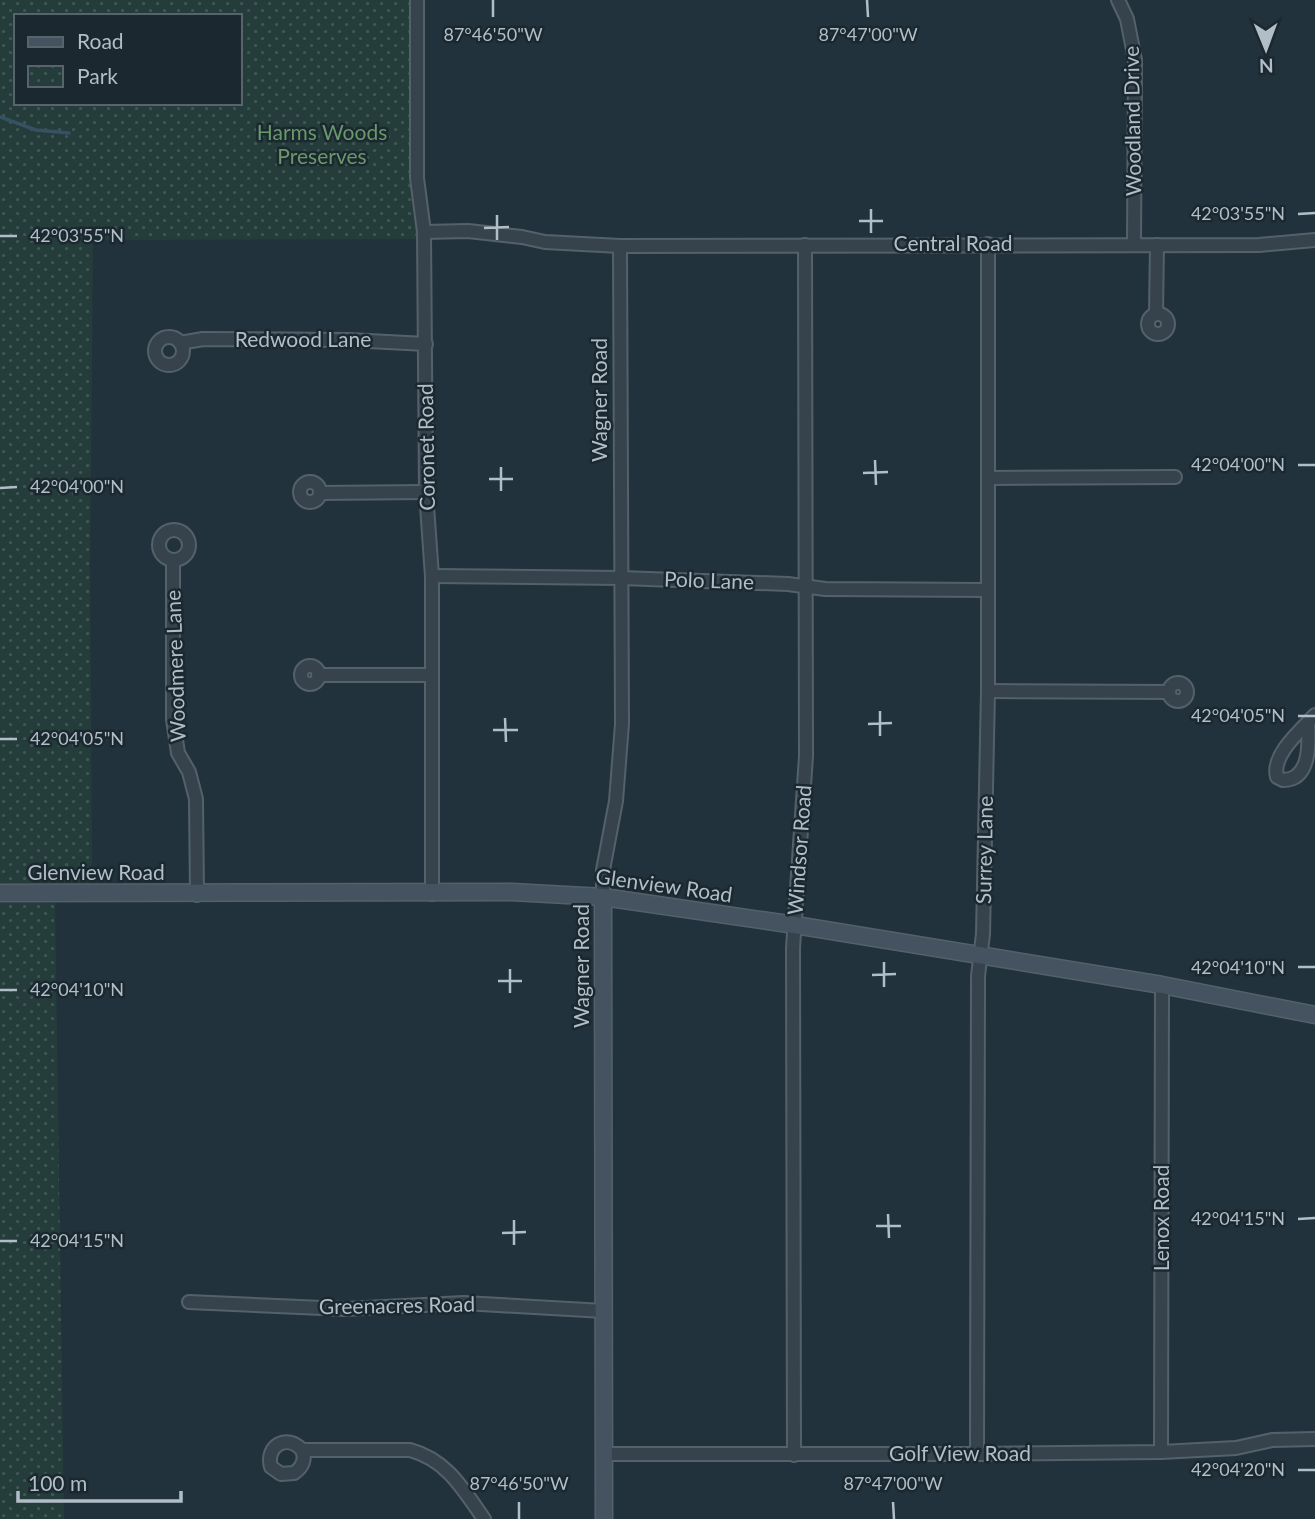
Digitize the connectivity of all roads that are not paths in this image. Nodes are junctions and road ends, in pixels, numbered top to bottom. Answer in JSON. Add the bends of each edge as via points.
{"nodes":[{"id":1,"x":417,"y":0,"type":"edge"},
{"id":2,"x":1118,"y":0,"type":"edge"},
{"id":3,"x":425,"y":232,"type":"junction"},
{"id":4,"x":1315,"y":240,"type":"edge"},
{"id":5,"x":988,"y":244,"type":"junction"},
{"id":6,"x":805,"y":245,"type":"junction"},
{"id":7,"x":1134,"y":245,"type":"junction"},
{"id":8,"x":1157,"y":245,"type":"junction"},
{"id":9,"x":620,"y":246,"type":"junction"},
{"id":10,"x":1156,"y":314,"type":"dead end"},
{"id":11,"x":180,"y":343,"type":"dead end"},
{"id":12,"x":426,"y":344,"type":"junction"},
{"id":13,"x":1175,"y":477,"type":"dead end"},
{"id":14,"x":989,"y":478,"type":"junction"},
{"id":15,"x":426,"y":492,"type":"junction"},
{"id":16,"x":320,"y":493,"type":"dead end"},
{"id":17,"x":173,"y":561,"type":"dead end"},
{"id":18,"x":432,"y":576,"type":"junction"},
{"id":19,"x":621,"y":578,"type":"junction"},
{"id":20,"x":806,"y":587,"type":"junction"},
{"id":21,"x":987,"y":590,"type":"junction"},
{"id":22,"x":318,"y":675,"type":"dead end"},
{"id":23,"x":431,"y":675,"type":"junction"},
{"id":24,"x":988,"y":691,"type":"junction"},
{"id":25,"x":1168,"y":692,"type":"dead end"},
{"id":26,"x":0,"y":893,"type":"edge"},
{"id":27,"x":432,"y":894,"type":"junction"},
{"id":28,"x":197,"y":895,"type":"junction"},
{"id":29,"x":603,"y":897,"type":"junction"},
{"id":30,"x":795,"y":925,"type":"junction"},
{"id":31,"x":981,"y":955,"type":"junction"},
{"id":32,"x":1162,"y":985,"type":"junction"},
{"id":33,"x":1315,"y":1015,"type":"edge"},
{"id":34,"x":189,"y":1302,"type":"dead end"},
{"id":35,"x":604,"y":1311,"type":"junction"},
{"id":36,"x":1315,"y":1438,"type":"edge"},
{"id":37,"x":302,"y":1450,"type":"dead end"},
{"id":38,"x":1161,"y":1452,"type":"junction"},
{"id":39,"x":604,"y":1454,"type":"junction"},
{"id":40,"x":977,"y":1454,"type":"junction"},
{"id":41,"x":794,"y":1455,"type":"junction"},
{"id":42,"x":484,"y":1519,"type":"edge"},
{"id":43,"x":604,"y":1519,"type":"edge"}],
"edges":[{"from":1,"to":3,"type":"street","name":"Coronet Road","via":[[417,178]]},
{"from":2,"to":7,"type":"street","name":"Woodland Drive","via":[[1135,60]]},
{"from":3,"to":9,"type":"street","name":"Central Road","via":[[468,231]]},
{"from":3,"to":12,"type":"street","name":"Coronet Road"},
{"from":4,"to":8,"type":"street","name":"Central Road"},
{"from":5,"to":6,"type":"street","name":"Central Road"},
{"from":5,"to":7,"type":"street","name":"Central Road"},
{"from":5,"to":14,"type":"street","name":"Surrey Lane"},
{"from":6,"to":9,"type":"street","name":"Central Road"},
{"from":6,"to":20,"type":"street","name":"Windsor Road"},
{"from":7,"to":8,"type":"street","name":"Central Road"},
{"from":8,"to":10,"type":"street"},
{"from":9,"to":19,"type":"street","name":"Wagner Road"},
{"from":11,"to":12,"type":"street","name":"Redwood Lane","via":[[203,339]]},
{"from":12,"to":15,"type":"street","name":"Coronet Road"},
{"from":13,"to":14,"type":"street"},
{"from":14,"to":21,"type":"street","name":"Surrey Lane"},
{"from":15,"to":16,"type":"street"},
{"from":15,"to":18,"type":"street","name":"Coronet Road"},
{"from":17,"to":28,"type":"street","name":"Woodmere Lane","via":[[173,719],[178,753],[196,799]]},
{"from":18,"to":19,"type":"street","name":"Polo Lane"},
{"from":18,"to":23,"type":"street","name":"Coronet Road"},
{"from":19,"to":20,"type":"street","name":"Polo Lane"},
{"from":19,"to":29,"type":"street","name":"Wagner Road","via":[[622,724]]},
{"from":20,"to":21,"type":"street","name":"Polo Lane"},
{"from":20,"to":30,"type":"street","name":"Windsor Road","via":[[806,783]]},
{"from":21,"to":24,"type":"street","name":"Surrey Lane"},
{"from":22,"to":23,"type":"street"},
{"from":23,"to":27,"type":"street","name":"Coronet Road"},
{"from":24,"to":25,"type":"street"},
{"from":24,"to":31,"type":"street","name":"Surrey Lane"},
{"from":26,"to":28,"type":"main road","name":"Glenview Road"},
{"from":27,"to":28,"type":"main road","name":"Glenview Road"},
{"from":27,"to":29,"type":"main road","name":"Glenview Road"},
{"from":29,"to":30,"type":"main road","name":"Glenview Road"},
{"from":29,"to":35,"type":"main road","name":"Wagner Road"},
{"from":30,"to":31,"type":"main road","name":"Glenview Road"},
{"from":30,"to":41,"type":"street","name":"Windsor Road"},
{"from":31,"to":32,"type":"main road","name":"Glenview Road"},
{"from":31,"to":40,"type":"street","name":"Surrey Lane"},
{"from":32,"to":33,"type":"main road","name":"Glenview Road"},
{"from":32,"to":38,"type":"street","name":"Lenox Road"},
{"from":34,"to":35,"type":"street","name":"Greenacres Road","via":[[345,1309],[464,1303]]},
{"from":35,"to":39,"type":"main road","name":"Wagner Road"},
{"from":36,"to":38,"type":"street","name":"Golf View Road"},
{"from":37,"to":42,"type":"street","via":[[410,1450],[425,1454],[449,1471]]},
{"from":38,"to":40,"type":"street","name":"Golf View Road"},
{"from":39,"to":41,"type":"street","name":"Golf View Road"},
{"from":39,"to":43,"type":"main road","name":"Wagner Road"},
{"from":40,"to":41,"type":"street","name":"Golf View Road"}]}
